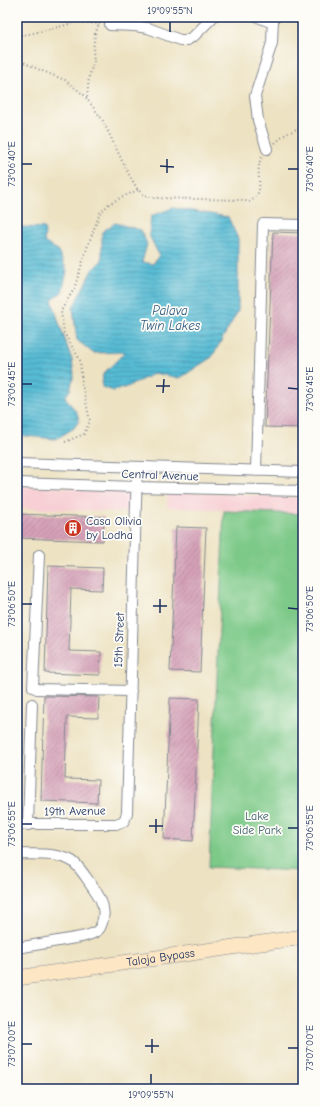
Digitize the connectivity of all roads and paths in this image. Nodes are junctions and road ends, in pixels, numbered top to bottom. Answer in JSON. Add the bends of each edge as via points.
{"nodes":[{"id":1,"x":213,"y":17,"type":"edge"},
{"id":2,"x":258,"y":17,"type":"edge"},
{"id":3,"x":273,"y":20,"type":"edge"},
{"id":4,"x":110,"y":21,"type":"edge"},
{"id":5,"x":99,"y":24,"type":"junction"},
{"id":6,"x":17,"y":36,"type":"edge"},
{"id":7,"x":17,"y":59,"type":"edge"},
{"id":8,"x":86,"y":98,"type":"junction"},
{"id":9,"x":303,"y":126,"type":"edge"},
{"id":10,"x":267,"y":149,"type":"junction"},
{"id":11,"x":138,"y":190,"type":"junction"},
{"id":12,"x":303,"y":225,"type":"edge"},
{"id":13,"x":65,"y":442,"type":"dead end"},
{"id":14,"x":17,"y":464,"type":"edge"},
{"id":15,"x":137,"y":468,"type":"junction"},
{"id":16,"x":256,"y":471,"type":"junction"},
{"id":17,"x":303,"y":472,"type":"edge"},
{"id":18,"x":17,"y":483,"type":"edge"},
{"id":19,"x":137,"y":487,"type":"junction"},
{"id":20,"x":303,"y":492,"type":"edge"},
{"id":21,"x":39,"y":555,"type":"dead end"},
{"id":22,"x":130,"y":691,"type":"junction"},
{"id":23,"x":32,"y":704,"type":"dead end"},
{"id":24,"x":127,"y":813,"type":"joint"},
{"id":25,"x":17,"y":824,"type":"edge"},
{"id":26,"x":28,"y":825,"type":"junction"},
{"id":27,"x":17,"y":854,"type":"edge"},
{"id":28,"x":303,"y":937,"type":"edge"},
{"id":29,"x":17,"y":948,"type":"edge"},
{"id":30,"x":17,"y":978,"type":"edge"}],
"edges":[{"from":1,"to":4,"type":"street","via":[[187,40],[180,40],[148,28]]},
{"from":2,"to":3,"type":"street"},
{"from":3,"to":10,"type":"street","via":[[272,43],[255,96],[258,120]]},
{"from":4,"to":5,"type":"path"},
{"from":5,"to":6,"type":"path","via":[[78,22]]},
{"from":5,"to":8,"type":"path","via":[[94,34],[94,61]]},
{"from":7,"to":8,"type":"path","via":[[65,80]]},
{"from":8,"to":11,"type":"path","via":[[102,118]]},
{"from":9,"to":10,"type":"path","via":[[286,134]]},
{"from":10,"to":11,"type":"path","via":[[258,169],[260,188],[257,196],[249,202],[154,198]]},
{"from":11,"to":13,"type":"path","via":[[109,204],[100,212],[74,289],[61,311],[64,333],[80,360],[90,421],[84,434]]},
{"from":12,"to":16,"type":"street","via":[[263,224]]},
{"from":14,"to":15,"type":"street","name":"Central Avenue"},
{"from":15,"to":16,"type":"street","name":"Central Avenue"},
{"from":15,"to":19,"type":"street","name":"15th Street"},
{"from":16,"to":17,"type":"street","name":"Central Avenue"},
{"from":18,"to":19,"type":"street","name":"Central Avenue"},
{"from":19,"to":20,"type":"street","name":"Central Avenue"},
{"from":19,"to":22,"type":"street","name":"15th Street"},
{"from":21,"to":22,"type":"street","via":[[33,687]]},
{"from":22,"to":24,"type":"street","name":"15th Street"},
{"from":23,"to":26,"type":"street"},
{"from":24,"to":26,"type":"street","name":"19th Avenue","via":[[124,821],[116,824]]},
{"from":25,"to":26,"type":"street","name":"19th Avenue"},
{"from":27,"to":29,"type":"street","via":[[58,856],[73,862],[97,893],[104,913],[98,931],[91,934]]},
{"from":28,"to":30,"type":"main road","name":"Taloja Bypass"}]}
